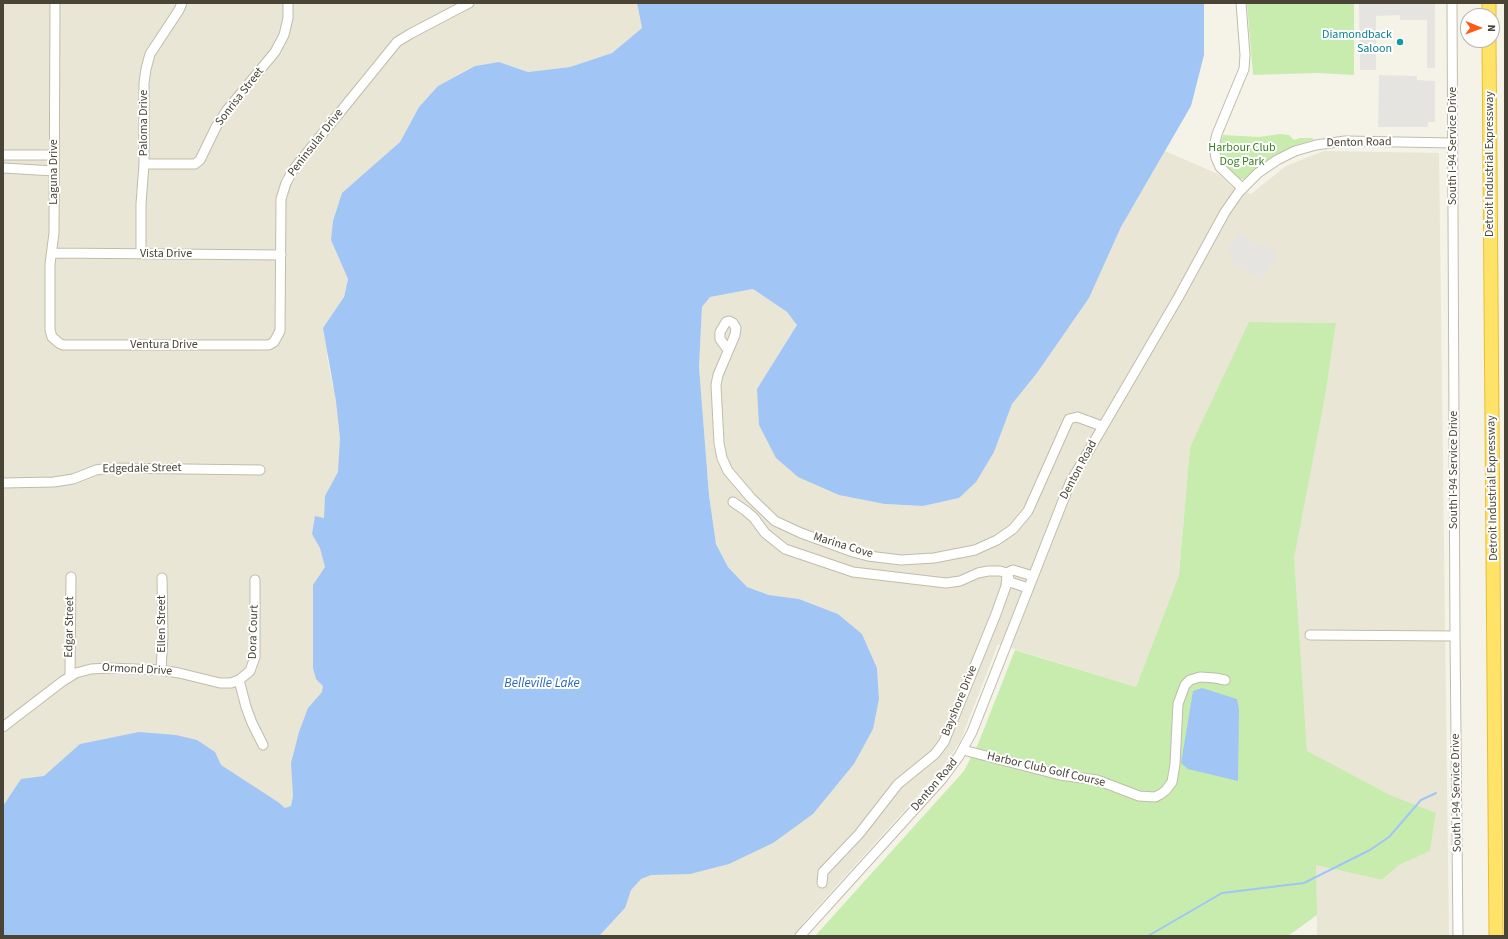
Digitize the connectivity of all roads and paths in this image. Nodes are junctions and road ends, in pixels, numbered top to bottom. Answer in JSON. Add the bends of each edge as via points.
{"nodes":[{"id":1,"x":55,"y":3,"type":"edge"},
{"id":2,"x":182,"y":3,"type":"edge"},
{"id":3,"x":288,"y":3,"type":"edge"},
{"id":4,"x":469,"y":3,"type":"edge"},
{"id":5,"x":1241,"y":3,"type":"edge"},
{"id":6,"x":1452,"y":3,"type":"edge"},
{"id":7,"x":455,"y":6,"type":"edge"},
{"id":8,"x":1489,"y":48,"type":"edge"},
{"id":9,"x":1453,"y":144,"type":"junction"},
{"id":10,"x":3,"y":155,"type":"edge"},
{"id":11,"x":54,"y":155,"type":"junction"},
{"id":12,"x":144,"y":164,"type":"junction"},
{"id":13,"x":3,"y":168,"type":"edge"},
{"id":14,"x":54,"y":171,"type":"junction"},
{"id":15,"x":1242,"y":188,"type":"junction"},
{"id":16,"x":52,"y":253,"type":"junction"},
{"id":17,"x":141,"y":254,"type":"junction"},
{"id":18,"x":281,"y":255,"type":"junction"},
{"id":19,"x":55,"y":340,"type":"joint"},
{"id":20,"x":274,"y":342,"type":"joint"},
{"id":21,"x":728,"y":350,"type":"dead end"},
{"id":22,"x":1102,"y":426,"type":"junction"},
{"id":23,"x":260,"y":470,"type":"dead end"},
{"id":24,"x":3,"y":483,"type":"edge"},
{"id":25,"x":732,"y":502,"type":"dead end"},
{"id":26,"x":1007,"y":573,"type":"junction"},
{"id":27,"x":1033,"y":576,"type":"junction"},
{"id":28,"x":71,"y":577,"type":"dead end"},
{"id":29,"x":162,"y":578,"type":"dead end"},
{"id":30,"x":255,"y":580,"type":"dead end"},
{"id":31,"x":1028,"y":588,"type":"junction"},
{"id":32,"x":1310,"y":636,"type":"dead end"},
{"id":33,"x":1455,"y":636,"type":"junction"},
{"id":34,"x":161,"y":670,"type":"junction"},
{"id":35,"x":70,"y":676,"type":"junction"},
{"id":36,"x":239,"y":680,"type":"junction"},
{"id":37,"x":1225,"y":680,"type":"dead end"},
{"id":38,"x":3,"y":727,"type":"edge"},
{"id":39,"x":263,"y":745,"type":"dead end"},
{"id":40,"x":963,"y":750,"type":"junction"},
{"id":41,"x":822,"y":883,"type":"dead end"},
{"id":42,"x":800,"y":936,"type":"edge"},
{"id":43,"x":1458,"y":936,"type":"edge"},
{"id":44,"x":1496,"y":936,"type":"edge"}],
"edges":[{"from":1,"to":11,"type":"street","name":"Laguna Drive"},
{"from":2,"to":12,"type":"street","name":"Paloma Drive","via":[[150,54],[146,69]]},
{"from":3,"to":12,"type":"street","name":"Sonrisa Street","via":[[284,35],[275,52],[227,110],[200,160],[195,164]]},
{"from":4,"to":7,"type":"street","name":"Peninsular Drive"},
{"from":5,"to":15,"type":"street","via":[[1244,70],[1216,134],[1214,146],[1220,167]]},
{"from":6,"to":9,"type":"street","name":"South I-94 Service Drive"},
{"from":7,"to":18,"type":"street","name":"Peninsular Drive","via":[[397,42],[294,170],[281,199]]},
{"from":8,"to":44,"type":"highway","name":"Detroit Industrial Expressway"},
{"from":9,"to":15,"type":"street","name":"Denton Road","via":[[1345,142],[1316,145],[1277,160]]},
{"from":9,"to":33,"type":"street","name":"South I-94 Service Drive"},
{"from":10,"to":11,"type":"street"},
{"from":11,"to":14,"type":"street","name":"Laguna Drive"},
{"from":12,"to":17,"type":"street","name":"Paloma Drive"},
{"from":13,"to":14,"type":"street"},
{"from":14,"to":16,"type":"street","name":"Laguna Drive"},
{"from":15,"to":22,"type":"street","name":"Denton Road","via":[[1225,212],[1178,298]]},
{"from":16,"to":17,"type":"street","name":"Vista Drive"},
{"from":16,"to":19,"type":"street","name":"Laguna Drive","via":[[50,330]]},
{"from":17,"to":18,"type":"street","name":"Vista Drive"},
{"from":18,"to":20,"type":"street","name":"Peninsular Drive","via":[[280,331]]},
{"from":19,"to":20,"type":"street","name":"Ventura Drive","via":[[64,345],[269,345]]},
{"from":21,"to":22,"type":"street","name":"Marina Cove","via":[[716,385],[719,443],[728,471],[775,521],[801,533],[868,556],[900,560],[934,558],[975,550],[997,540],[1013,529],[1028,511],[1069,419],[1077,417]]},
{"from":22,"to":27,"type":"street","name":"Denton Road","via":[[1067,488]]},
{"from":23,"to":24,"type":"street","name":"Edgedale Street","via":[[110,468],[54,482]]},
{"from":25,"to":26,"type":"street","via":[[754,518],[764,533],[784,549],[853,572],[946,583],[988,571]]},
{"from":26,"to":27,"type":"street","via":[[1013,570]]},
{"from":26,"to":31,"type":"street","via":[[1010,582]]},
{"from":26,"to":41,"type":"street","name":"Bayshore Drive","via":[[1006,586],[996,614],[944,742],[935,754],[898,784],[859,834],[823,872]]},
{"from":27,"to":31,"type":"street","name":"Denton Road"},
{"from":28,"to":35,"type":"street","name":"Edgar Street"},
{"from":29,"to":34,"type":"street","name":"Ellen Street"},
{"from":30,"to":36,"type":"street","name":"Dora Court","via":[[256,657],[250,671]]},
{"from":31,"to":40,"type":"street","name":"Denton Road"},
{"from":32,"to":33,"type":"street"},
{"from":33,"to":43,"type":"street","name":"South I-94 Service Drive"},
{"from":34,"to":35,"type":"street","name":"Ormond Drive","via":[[98,668]]},
{"from":34,"to":36,"type":"street","name":"Ormond Drive","via":[[220,683]]},
{"from":35,"to":38,"type":"street","name":"Ormond Drive"},
{"from":36,"to":39,"type":"street","via":[[246,707]]},
{"from":37,"to":40,"type":"street","name":"Harbor Club Golf Course","via":[[1200,677],[1190,680],[1185,685],[1178,704],[1172,782],[1166,790],[1155,797],[1140,796],[1097,780],[1060,775]]},
{"from":40,"to":42,"type":"street","name":"Denton Road","via":[[942,779]]}]}
